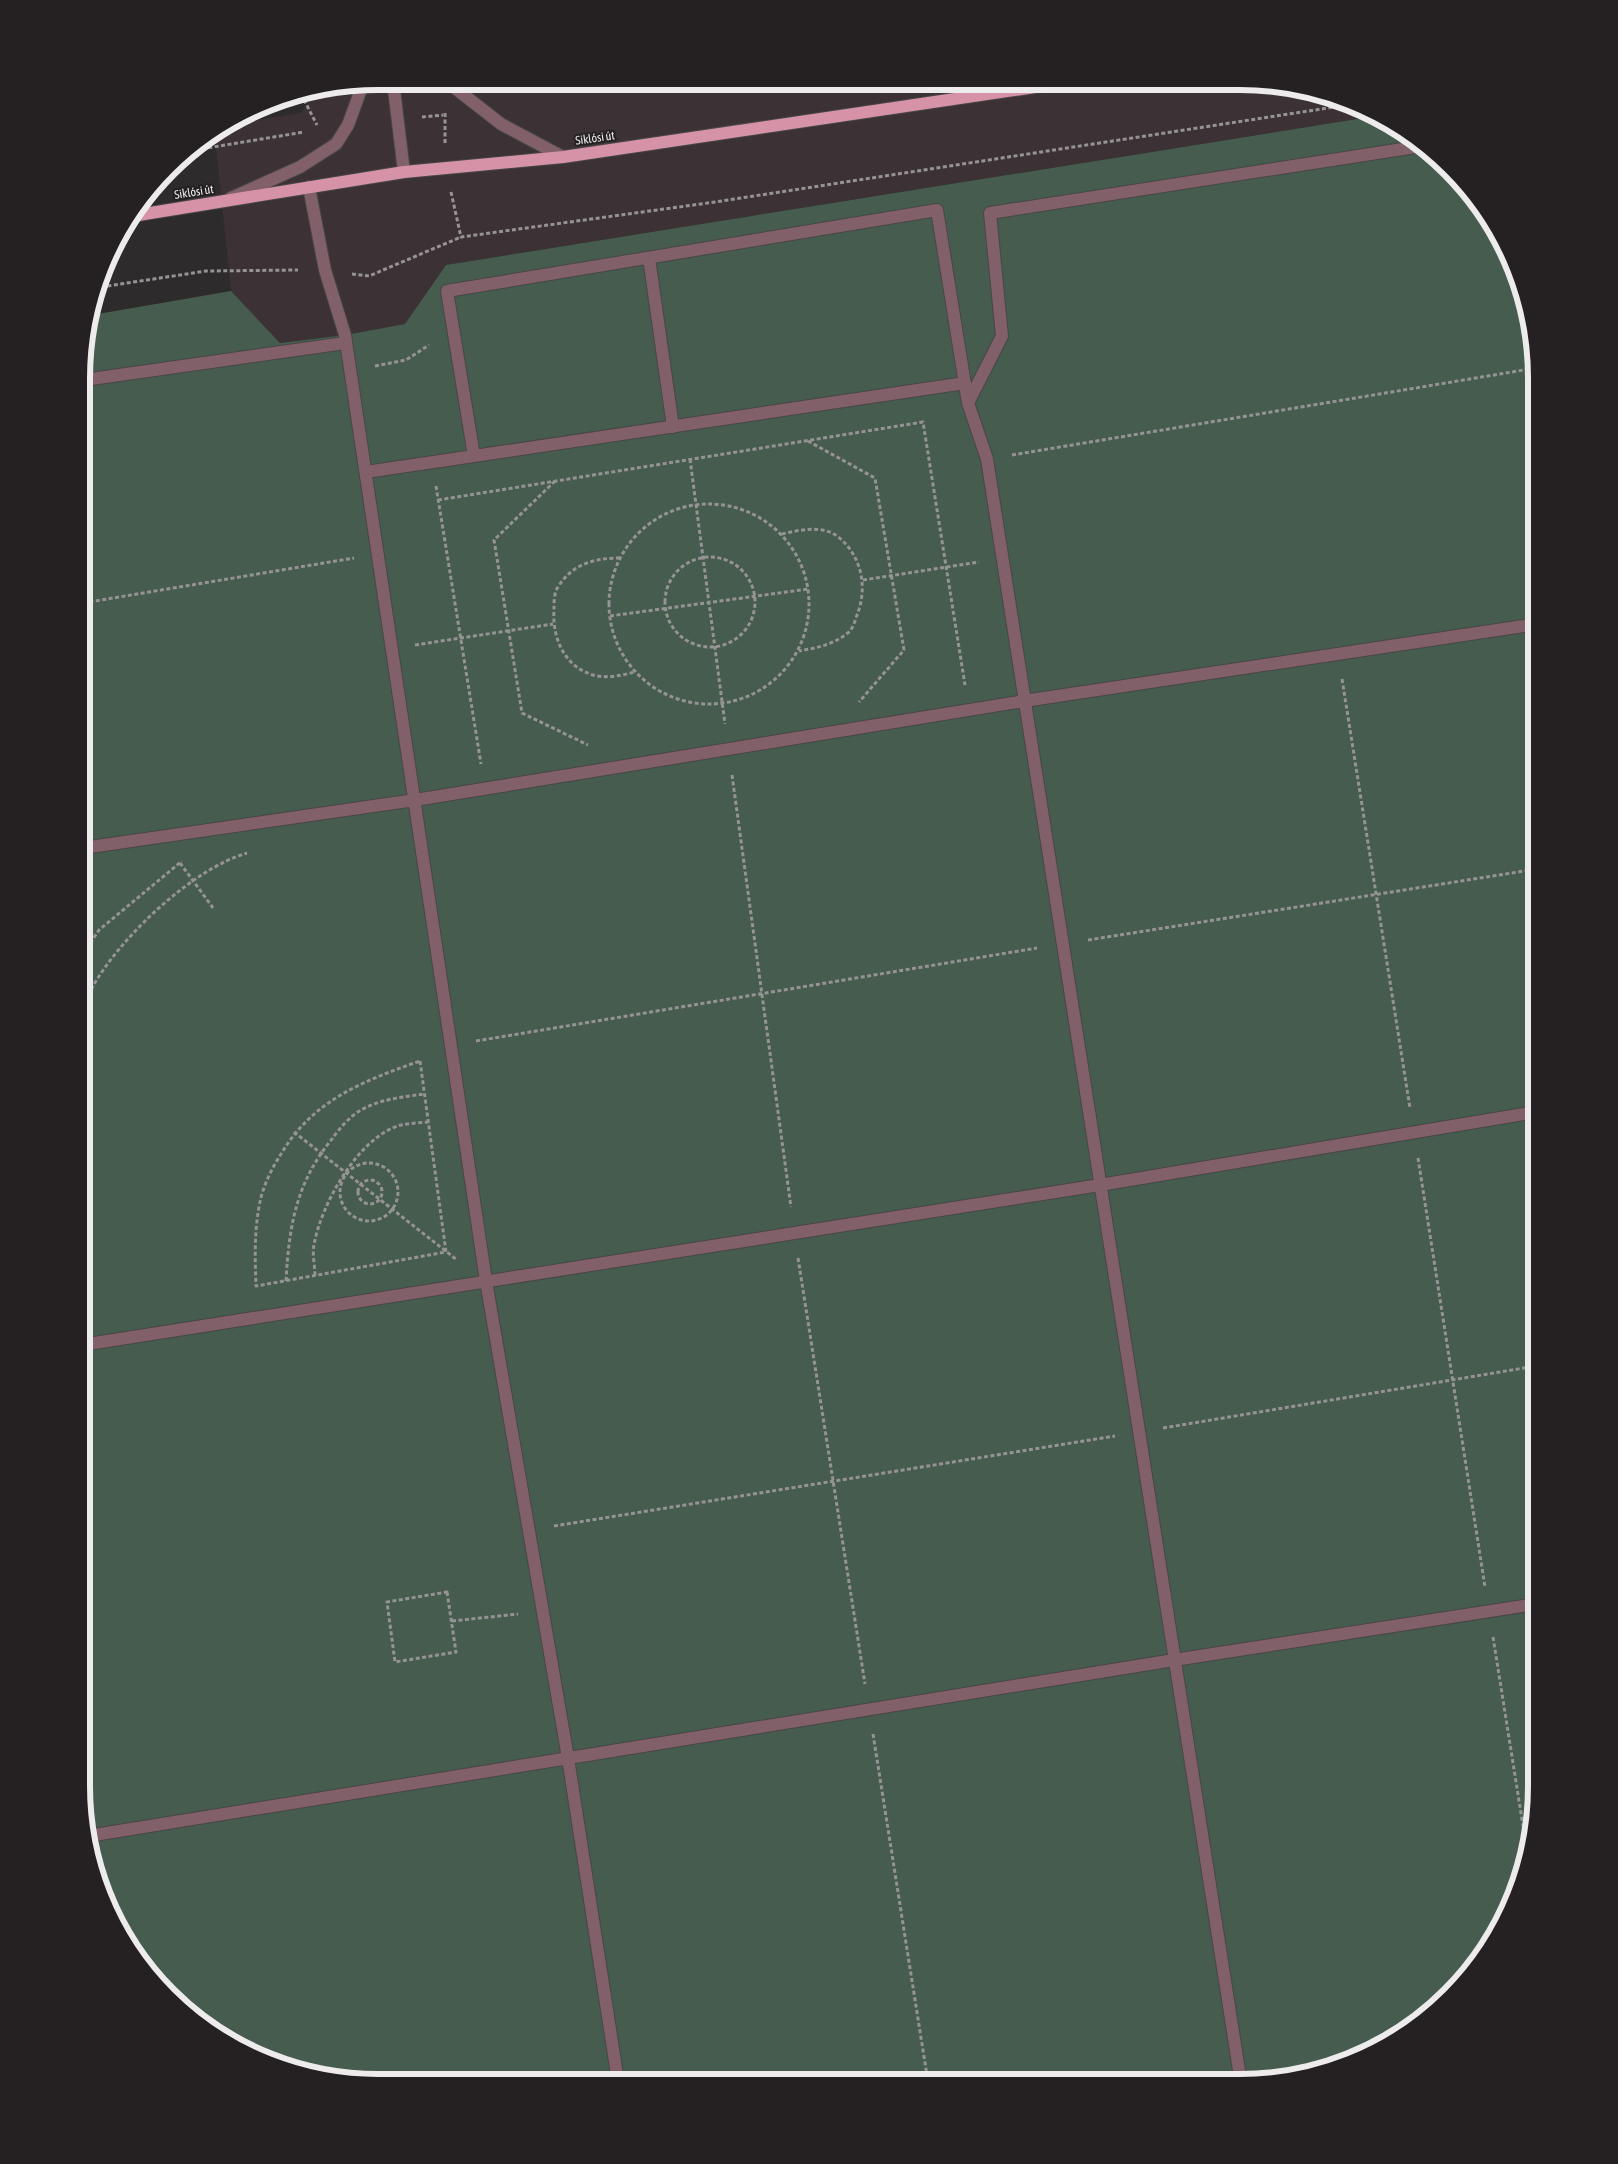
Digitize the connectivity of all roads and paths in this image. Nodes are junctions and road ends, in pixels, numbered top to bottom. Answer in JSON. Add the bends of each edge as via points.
{"nodes":[{"id":1,"x":394,"y":90,"type":"edge"},
{"id":2,"x":1015,"y":90,"type":"edge"},
{"id":3,"x":360,"y":91,"type":"edge"},
{"id":4,"x":459,"y":91,"type":"joint"},
{"id":5,"x":304,"y":100,"type":"edge"},
{"id":6,"x":1337,"y":107,"type":"edge"},
{"id":7,"x":320,"y":130,"type":"dead end"},
{"id":8,"x":1413,"y":147,"type":"edge"},
{"id":9,"x":563,"y":157,"type":"junction"},
{"id":10,"x":446,"y":170,"type":"junction"},
{"id":11,"x":404,"y":172,"type":"junction"},
{"id":12,"x":310,"y":187,"type":"junction"},
{"id":13,"x":222,"y":202,"type":"junction"},
{"id":14,"x":140,"y":215,"type":"edge"},
{"id":15,"x":461,"y":237,"type":"junction"},
{"id":16,"x":648,"y":258,"type":"junction"},
{"id":17,"x":325,"y":270,"type":"junction"},
{"id":18,"x":105,"y":286,"type":"edge"},
{"id":19,"x":432,"y":339,"type":"dead end"},
{"id":20,"x":345,"y":343,"type":"junction"},
{"id":21,"x":1528,"y":369,"type":"edge"},
{"id":22,"x":350,"y":371,"type":"junction"},
{"id":23,"x":90,"y":379,"type":"edge"},
{"id":24,"x":965,"y":383,"type":"junction"},
{"id":25,"x":968,"y":403,"type":"junction"},
{"id":26,"x":672,"y":427,"type":"junction"},
{"id":27,"x":808,"y":441,"type":"junction"},
{"id":28,"x":474,"y":456,"type":"junction"},
{"id":29,"x":690,"y":459,"type":"junction"},
{"id":30,"x":987,"y":459,"type":"junction"},
{"id":31,"x":366,"y":472,"type":"junction"},
{"id":32,"x":555,"y":481,"type":"junction"},
{"id":33,"x":697,"y":505,"type":"junction"},
{"id":34,"x":782,"y":534,"type":"junction"},
{"id":35,"x":378,"y":554,"type":"junction"},
{"id":36,"x":704,"y":557,"type":"junction"},
{"id":37,"x":620,"y":558,"type":"junction"},
{"id":38,"x":1002,"y":558,"type":"junction"},
{"id":39,"x":946,"y":567,"type":"junction"},
{"id":40,"x":891,"y":576,"type":"junction"},
{"id":41,"x":863,"y":580,"type":"junction"},
{"id":42,"x":808,"y":589,"type":"junction"},
{"id":43,"x":754,"y":598,"type":"junction"},
{"id":44,"x":90,"y":602,"type":"edge"},
{"id":45,"x":710,"y":603,"type":"junction"},
{"id":46,"x":666,"y":609,"type":"junction"},
{"id":47,"x":610,"y":616,"type":"junction"},
{"id":48,"x":553,"y":624,"type":"junction"},
{"id":49,"x":1528,"y":625,"type":"edge"},
{"id":50,"x":509,"y":631,"type":"junction"},
{"id":51,"x":461,"y":638,"type":"junction"},
{"id":52,"x":715,"y":646,"type":"junction"},
{"id":53,"x":392,"y":649,"type":"junction"},
{"id":54,"x":799,"y":651,"type":"junction"},
{"id":55,"x":1338,"y":654,"type":"junction"},
{"id":56,"x":635,"y":672,"type":"junction"},
{"id":57,"x":966,"y":691,"type":"dead end"},
{"id":58,"x":1024,"y":701,"type":"junction"},
{"id":59,"x":723,"y":704,"type":"junction"},
{"id":60,"x":852,"y":709,"type":"dead end"},
{"id":61,"x":590,"y":746,"type":"dead end"},
{"id":62,"x":729,"y":749,"type":"junction"},
{"id":63,"x":482,"y":768,"type":"dead end"},
{"id":64,"x":415,"y":800,"type":"junction"},
{"id":65,"x":90,"y":847,"type":"edge"},
{"id":66,"x":250,"y":851,"type":"dead end"},
{"id":67,"x":188,"y":857,"type":"dead end"},
{"id":68,"x":180,"y":863,"type":"junction"},
{"id":69,"x":1528,"y":870,"type":"edge"},
{"id":70,"x":193,"y":881,"type":"junction"},
{"id":71,"x":1376,"y":895,"type":"junction"},
{"id":72,"x":213,"y":908,"type":"dead end"},
{"id":73,"x":90,"y":944,"type":"edge"},
{"id":74,"x":1062,"y":944,"type":"junction"},
{"id":75,"x":761,"y":994,"type":"junction"},
{"id":76,"x":90,"y":995,"type":"edge"},
{"id":77,"x":451,"y":1045,"type":"junction"},
{"id":78,"x":424,"y":1094,"type":"junction"},
{"id":79,"x":1528,"y":1113,"type":"edge"},
{"id":80,"x":428,"y":1122,"type":"junction"},
{"id":81,"x":294,"y":1132,"type":"junction"},
{"id":82,"x":1414,"y":1133,"type":"junction"},
{"id":83,"x":320,"y":1153,"type":"junction"},
{"id":84,"x":345,"y":1173,"type":"junction"},
{"id":85,"x":360,"y":1184,"type":"junction"},
{"id":86,"x":1100,"y":1185,"type":"junction"},
{"id":87,"x":379,"y":1200,"type":"junction"},
{"id":88,"x":392,"y":1210,"type":"junction"},
{"id":89,"x":794,"y":1232,"type":"junction"},
{"id":90,"x":446,"y":1252,"type":"junction"},
{"id":91,"x":316,"y":1275,"type":"junction"},
{"id":92,"x":286,"y":1281,"type":"junction"},
{"id":93,"x":486,"y":1281,"type":"junction"},
{"id":94,"x":90,"y":1343,"type":"edge"},
{"id":95,"x":1528,"y":1367,"type":"edge"},
{"id":96,"x":1453,"y":1380,"type":"junction"},
{"id":97,"x":1139,"y":1432,"type":"junction"},
{"id":98,"x":833,"y":1481,"type":"junction"},
{"id":99,"x":528,"y":1530,"type":"junction"},
{"id":100,"x":1528,"y":1605,"type":"edge"},
{"id":101,"x":1489,"y":1611,"type":"junction"},
{"id":102,"x":519,"y":1614,"type":"dead end"},
{"id":103,"x":452,"y":1621,"type":"junction"},
{"id":104,"x":1174,"y":1660,"type":"junction"},
{"id":105,"x":869,"y":1709,"type":"junction"},
{"id":106,"x":568,"y":1758,"type":"junction"},
{"id":107,"x":1524,"y":1833,"type":"edge"},
{"id":108,"x":94,"y":1835,"type":"edge"},
{"id":109,"x":617,"y":2074,"type":"edge"},
{"id":110,"x":927,"y":2074,"type":"edge"},
{"id":111,"x":1239,"y":2074,"type":"edge"}],
"edges":[{"from":1,"to":11,"type":"street"},
{"from":2,"to":9,"type":"main road","name":"Siklósi út"},
{"from":3,"to":13,"type":"street","via":[[348,125],[336,144],[300,167]]},
{"from":4,"to":9,"type":"street","via":[[502,124]]},
{"from":4,"to":10,"type":"path","via":[[444,115]]},
{"from":5,"to":7,"type":"path"},
{"from":6,"to":15,"type":"path","via":[[734,199]]},
{"from":8,"to":25,"type":"street","via":[[990,213],[1002,336]]},
{"from":9,"to":10,"type":"main road","name":"Siklósi út"},
{"from":10,"to":11,"type":"main road","name":"Siklósi út"},
{"from":10,"to":15,"type":"path"},
{"from":11,"to":12,"type":"main road","name":"Siklósi út"},
{"from":12,"to":13,"type":"main road","name":"Siklósi út"},
{"from":12,"to":17,"type":"street"},
{"from":13,"to":14,"type":"main road","name":"Siklósi út"},
{"from":15,"to":17,"type":"path","via":[[369,276]]},
{"from":16,"to":24,"type":"street","via":[[937,210]]},
{"from":16,"to":26,"type":"street"},
{"from":16,"to":28,"type":"street","via":[[447,291]]},
{"from":17,"to":18,"type":"path","via":[[206,271]]},
{"from":17,"to":20,"type":"street"},
{"from":19,"to":22,"type":"path","via":[[406,360]]},
{"from":20,"to":22,"type":"street"},
{"from":20,"to":23,"type":"street"},
{"from":21,"to":30,"type":"path"},
{"from":22,"to":31,"type":"street"},
{"from":24,"to":25,"type":"street"},
{"from":24,"to":26,"type":"street"},
{"from":25,"to":30,"type":"street"},
{"from":26,"to":28,"type":"street"},
{"from":27,"to":29,"type":"path"},
{"from":27,"to":39,"type":"path","via":[[923,422]]},
{"from":27,"to":40,"type":"path","via":[[874,478]]},
{"from":28,"to":31,"type":"street"},
{"from":29,"to":32,"type":"path"},
{"from":29,"to":33,"type":"path"},
{"from":30,"to":38,"type":"street"},
{"from":31,"to":35,"type":"street"},
{"from":32,"to":50,"type":"path","via":[[494,540]]},
{"from":32,"to":51,"type":"path","via":[[438,500]]},
{"from":33,"to":34,"type":"path","via":[[720,504],[744,510]]},
{"from":33,"to":36,"type":"path"},
{"from":33,"to":37,"type":"path","via":[[672,511],[651,522]]},
{"from":34,"to":41,"type":"path","via":[[800,529],[819,530],[836,536],[858,562]]},
{"from":34,"to":42,"type":"path","via":[[798,557]]},
{"from":35,"to":44,"type":"path"},
{"from":35,"to":53,"type":"street"},
{"from":36,"to":43,"type":"path","via":[[733,563],[745,574]]},
{"from":36,"to":45,"type":"path"},
{"from":36,"to":46,"type":"path","via":[[688,562],[676,572],[667,585]]},
{"from":37,"to":47,"type":"path","via":[[612,582]]},
{"from":37,"to":48,"type":"path","via":[[601,558],[584,563],[568,574],[556,588]]},
{"from":38,"to":39,"type":"path"},
{"from":38,"to":58,"type":"street"},
{"from":39,"to":40,"type":"path"},
{"from":39,"to":57,"type":"path"},
{"from":40,"to":41,"type":"path"},
{"from":40,"to":60,"type":"path","via":[[904,650]]},
{"from":41,"to":54,"type":"path","via":[[864,598],[850,631],[835,642]]},
{"from":42,"to":43,"type":"path"},
{"from":42,"to":54,"type":"path","via":[[807,628]]},
{"from":43,"to":45,"type":"path"},
{"from":43,"to":52,"type":"path","via":[[751,618],[743,632],[731,641]]},
{"from":45,"to":46,"type":"path"},
{"from":45,"to":52,"type":"path"},
{"from":46,"to":47,"type":"path"},
{"from":46,"to":52,"type":"path","via":[[674,630],[686,640],[700,646]]},
{"from":47,"to":56,"type":"path","via":[[621,652]]},
{"from":48,"to":50,"type":"path"},
{"from":48,"to":56,"type":"path","via":[[565,658],[580,669],[597,676]]},
{"from":49,"to":55,"type":"street"},
{"from":50,"to":51,"type":"path"},
{"from":50,"to":61,"type":"path","via":[[522,713]]},
{"from":51,"to":53,"type":"path"},
{"from":51,"to":63,"type":"path"},
{"from":52,"to":59,"type":"path"},
{"from":53,"to":64,"type":"street"},
{"from":54,"to":59,"type":"path","via":[[785,671],[767,687],[746,698]]},
{"from":55,"to":58,"type":"street"},
{"from":55,"to":71,"type":"path"},
{"from":56,"to":59,"type":"path","via":[[653,688],[675,699],[698,704]]},
{"from":58,"to":62,"type":"street"},
{"from":58,"to":74,"type":"street"},
{"from":59,"to":62,"type":"path"},
{"from":62,"to":64,"type":"street"},
{"from":62,"to":75,"type":"path"},
{"from":64,"to":65,"type":"street"},
{"from":64,"to":77,"type":"street"},
{"from":66,"to":70,"type":"path"},
{"from":67,"to":68,"type":"path"},
{"from":68,"to":70,"type":"path"},
{"from":68,"to":73,"type":"path","via":[[100,930]]},
{"from":69,"to":71,"type":"path"},
{"from":70,"to":72,"type":"path"},
{"from":70,"to":76,"type":"path","via":[[166,902],[114,956]]},
{"from":71,"to":74,"type":"path"},
{"from":71,"to":82,"type":"path"},
{"from":74,"to":75,"type":"path"},
{"from":74,"to":86,"type":"street"},
{"from":75,"to":77,"type":"path"},
{"from":75,"to":89,"type":"path"},
{"from":77,"to":93,"type":"street"},
{"from":78,"to":80,"type":"path"},
{"from":78,"to":81,"type":"path","via":[[420,1061],[348,1089],[320,1107]]},
{"from":78,"to":83,"type":"path","via":[[392,1098],[361,1110]]},
{"from":79,"to":82,"type":"street"},
{"from":80,"to":84,"type":"path","via":[[401,1125],[377,1137]]},
{"from":80,"to":90,"type":"path"},
{"from":81,"to":83,"type":"path"},
{"from":81,"to":92,"type":"path","via":[[273,1166],[260,1202],[256,1244],[256,1286]]},
{"from":82,"to":86,"type":"street"},
{"from":82,"to":96,"type":"path"},
{"from":83,"to":84,"type":"path"},
{"from":83,"to":92,"type":"path","via":[[305,1179],[294,1211]]},
{"from":84,"to":85,"type":"path"},
{"from":84,"to":88,"type":"path","via":[[340,1185],[340,1198],[356,1219],[369,1222]]},
{"from":84,"to":88,"type":"path","via":[[356,1165],[382,1164],[398,1185],[398,1198]]},
{"from":84,"to":91,"type":"path","via":[[322,1218],[314,1246]]},
{"from":85,"to":87,"type":"path"},
{"from":85,"to":87,"type":"path","via":[[357,1189],[360,1200],[370,1204]]},
{"from":85,"to":87,"type":"path","via":[[375,1180],[382,1189]]},
{"from":86,"to":89,"type":"street"},
{"from":86,"to":97,"type":"street"},
{"from":87,"to":88,"type":"path"},
{"from":88,"to":90,"type":"path"},
{"from":89,"to":93,"type":"street"},
{"from":89,"to":98,"type":"path"},
{"from":90,"to":91,"type":"path"},
{"from":90,"to":93,"type":"path"},
{"from":91,"to":92,"type":"path"},
{"from":93,"to":94,"type":"street"},
{"from":93,"to":99,"type":"street"},
{"from":95,"to":96,"type":"path"},
{"from":96,"to":97,"type":"path"},
{"from":96,"to":101,"type":"path"},
{"from":97,"to":98,"type":"path"},
{"from":97,"to":104,"type":"street"},
{"from":98,"to":99,"type":"path"},
{"from":98,"to":105,"type":"path"},
{"from":99,"to":106,"type":"street"},
{"from":100,"to":101,"type":"street"},
{"from":101,"to":104,"type":"street"},
{"from":101,"to":107,"type":"path"},
{"from":102,"to":103,"type":"path"},
{"from":103,"to":103,"type":"path","via":[[456,1652],[395,1662],[386,1602],[447,1592]]},
{"from":104,"to":105,"type":"street"},
{"from":104,"to":111,"type":"street"},
{"from":105,"to":106,"type":"street"},
{"from":105,"to":110,"type":"path"},
{"from":106,"to":108,"type":"street"},
{"from":106,"to":109,"type":"street"}]}
